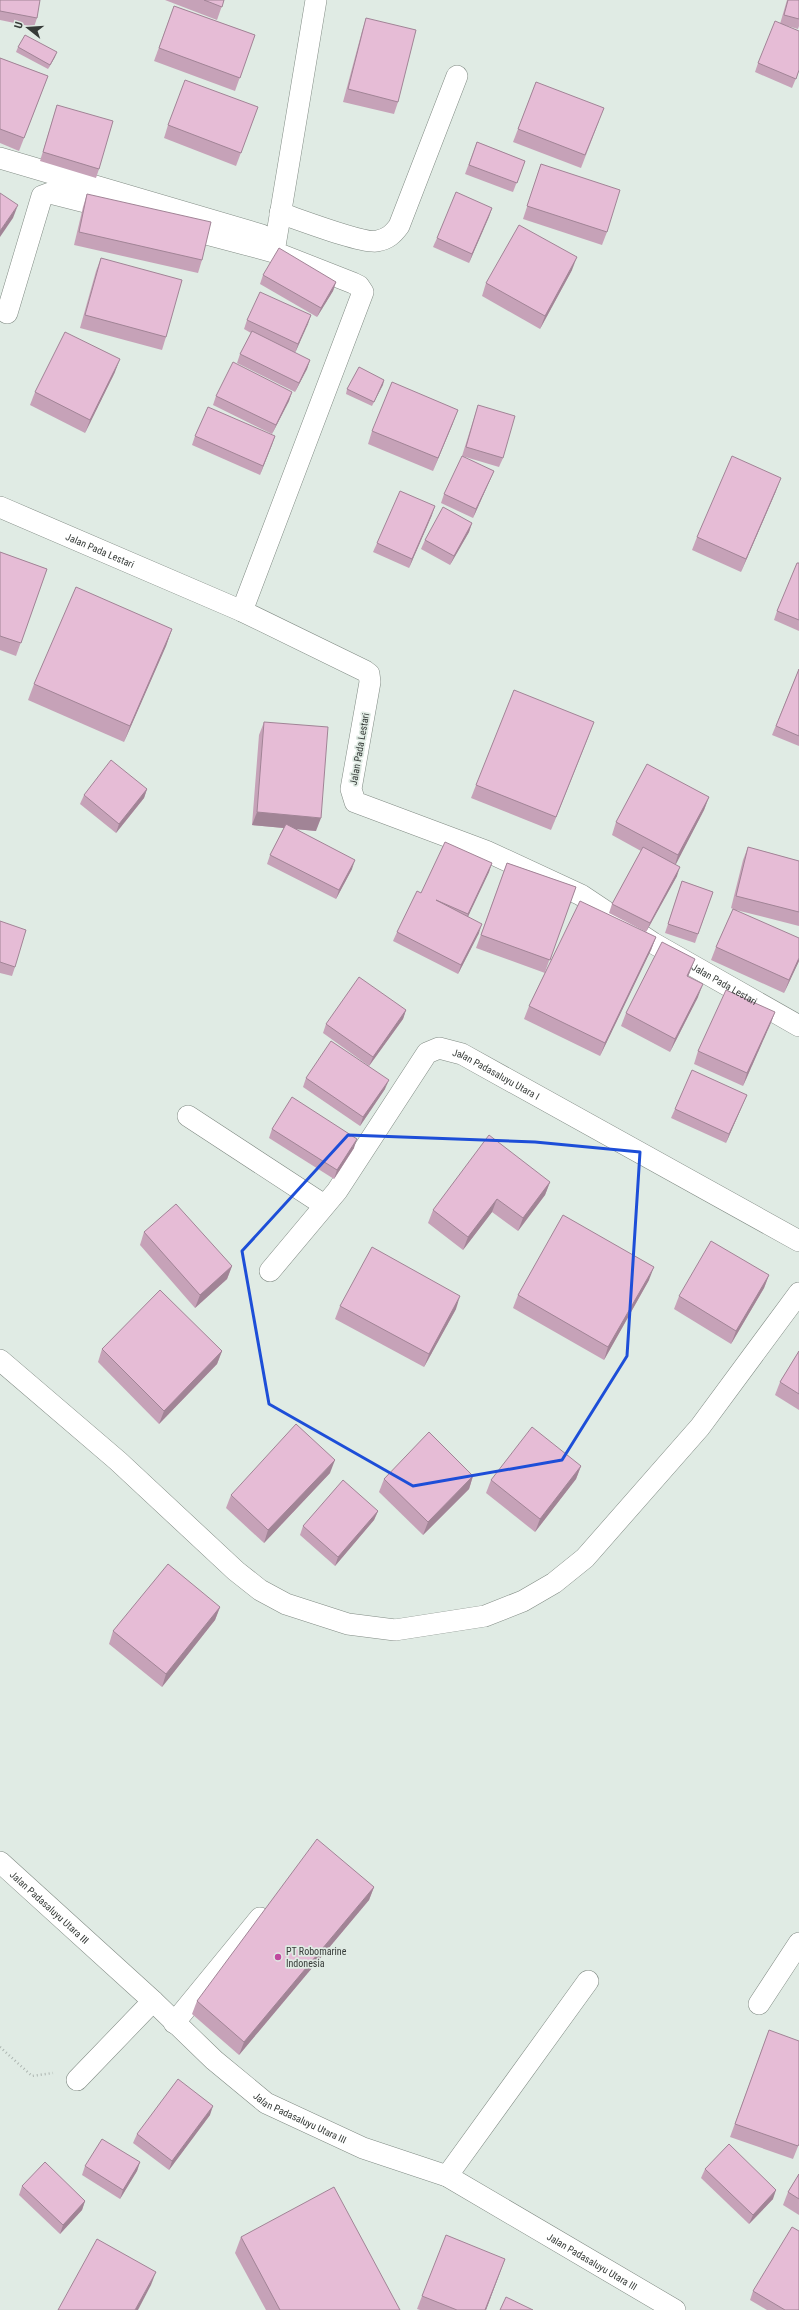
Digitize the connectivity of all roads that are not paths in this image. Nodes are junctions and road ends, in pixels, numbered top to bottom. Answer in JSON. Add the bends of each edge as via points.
{"nodes":[{"id":1,"x":316,"y":0,"type":"edge"},
{"id":2,"x":457,"y":76,"type":"dead end"},
{"id":3,"x":0,"y":158,"type":"edge"},
{"id":4,"x":280,"y":213,"type":"junction"},
{"id":5,"x":275,"y":245,"type":"junction"},
{"id":6,"x":7,"y":313,"type":"dead end"},
{"id":7,"x":0,"y":507,"type":"edge"},
{"id":8,"x":242,"y":611,"type":"junction"},
{"id":9,"x":799,"y":1026,"type":"edge"},
{"id":10,"x":188,"y":1116,"type":"dead end"},
{"id":11,"x":324,"y":1205,"type":"junction"},
{"id":12,"x":799,"y":1241,"type":"edge"},
{"id":13,"x":270,"y":1272,"type":"dead end"},
{"id":14,"x":799,"y":1293,"type":"edge"},
{"id":15,"x":0,"y":1360,"type":"edge"},
{"id":16,"x":0,"y":1862,"type":"edge"},
{"id":17,"x":262,"y":1916,"type":"edge"},
{"id":18,"x":799,"y":1943,"type":"edge"},
{"id":19,"x":588,"y":1980,"type":"dead end"},
{"id":20,"x":153,"y":2001,"type":"junction"},
{"id":21,"x":759,"y":2004,"type":"dead end"},
{"id":22,"x":174,"y":2023,"type":"junction"},
{"id":23,"x":77,"y":2080,"type":"road end"},
{"id":24,"x":446,"y":2176,"type":"junction"},
{"id":25,"x":675,"y":2310,"type":"edge"}],
"edges":[{"from":1,"to":4,"type":"street"},
{"from":2,"to":4,"type":"street","via":[[399,226],[388,238],[376,242]]},
{"from":3,"to":5,"type":"street"},
{"from":4,"to":5,"type":"street"},
{"from":5,"to":6,"type":"street","via":[[50,193],[42,196]]},
{"from":5,"to":8,"type":"street","via":[[359,286],[363,292]]},
{"from":7,"to":8,"type":"street","name":"Jalan Pada Lestari"},
{"from":8,"to":9,"type":"street","name":"Jalan Pada Lestari","via":[[369,674],[370,682],[351,789],[356,802],[486,851],[581,895],[653,942]]},
{"from":10,"to":11,"type":"street"},
{"from":11,"to":12,"type":"street","name":"Jalan Padasaluyu Utara I","via":[[337,1191],[427,1053],[439,1048],[462,1054]]},
{"from":11,"to":13,"type":"street","name":"Jalan Padasaluyu Utara I"},
{"from":14,"to":15,"type":"street","via":[[700,1427],[586,1558],[554,1583],[523,1601],[485,1616],[396,1630],[348,1624],[286,1604],[260,1590],[236,1571],[118,1461]]},
{"from":16,"to":20,"type":"street","name":"Jalan Padasaluyu Utara III"},
{"from":17,"to":22,"type":"street"},
{"from":18,"to":21,"type":"street"},
{"from":19,"to":24,"type":"street"},
{"from":20,"to":22,"type":"street","name":"Jalan Padasaluyu Utara III"},
{"from":20,"to":23,"type":"street"},
{"from":22,"to":24,"type":"street","name":"Jalan Padasaluyu Utara III","via":[[266,2103],[363,2148]]},
{"from":24,"to":25,"type":"street","name":"Jalan Padasaluyu Utara III"}]}
